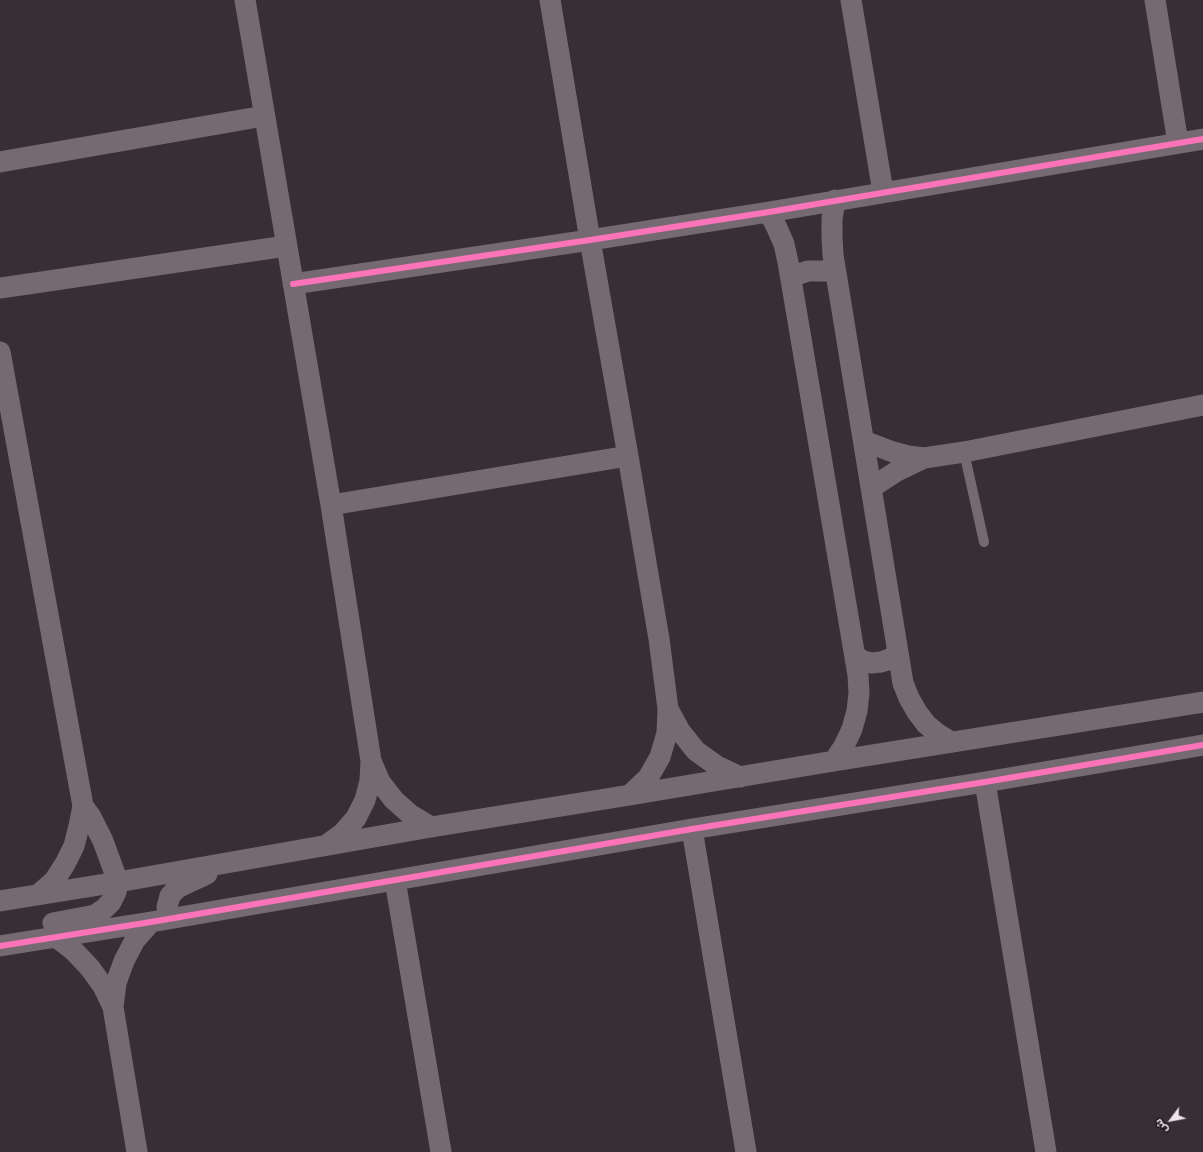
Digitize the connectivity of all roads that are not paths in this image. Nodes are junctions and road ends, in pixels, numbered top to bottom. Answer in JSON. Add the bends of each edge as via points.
{"nodes":[{"id":1,"x":245,"y":0,"type":"edge"},
{"id":2,"x":550,"y":0,"type":"edge"},
{"id":3,"x":852,"y":0,"type":"edge"},
{"id":4,"x":1155,"y":0,"type":"edge"},
{"id":5,"x":264,"y":116,"type":"junction"},
{"id":6,"x":1203,"y":139,"type":"edge"},
{"id":7,"x":1178,"y":143,"type":"junction"},
{"id":8,"x":0,"y":162,"type":"edge"},
{"id":9,"x":883,"y":192,"type":"junction"},
{"id":10,"x":836,"y":200,"type":"junction"},
{"id":11,"x":769,"y":212,"type":"junction"},
{"id":12,"x":590,"y":240,"type":"junction"},
{"id":13,"x":286,"y":246,"type":"junction"},
{"id":14,"x":836,"y":274,"type":"junction"},
{"id":15,"x":791,"y":279,"type":"junction"},
{"id":16,"x":293,"y":284,"type":"junction"},
{"id":17,"x":0,"y":288,"type":"edge"},
{"id":18,"x":0,"y":352,"type":"edge"},
{"id":19,"x":1203,"y":405,"type":"edge"},
{"id":20,"x":864,"y":441,"type":"junction"},
{"id":21,"x":964,"y":452,"type":"junction"},
{"id":22,"x":628,"y":456,"type":"junction"},
{"id":23,"x":924,"y":458,"type":"junction"},
{"id":24,"x":871,"y":488,"type":"junction"},
{"id":25,"x":331,"y":505,"type":"junction"},
{"id":26,"x":984,"y":542,"type":"dead end"},
{"id":27,"x":898,"y":653,"type":"junction"},
{"id":28,"x":855,"y":656,"type":"junction"},
{"id":29,"x":1203,"y":702,"type":"edge"},
{"id":30,"x":668,"y":708,"type":"junction"},
{"id":31,"x":951,"y":742,"type":"junction"},
{"id":32,"x":1203,"y":745,"type":"edge"},
{"id":33,"x":371,"y":761,"type":"junction"},
{"id":34,"x":834,"y":761,"type":"junction"},
{"id":35,"x":740,"y":777,"type":"junction"},
{"id":36,"x":985,"y":782,"type":"junction"},
{"id":37,"x":630,"y":796,"type":"junction"},
{"id":38,"x":82,"y":806,"type":"junction"},
{"id":39,"x":431,"y":827,"type":"junction"},
{"id":40,"x":692,"y":829,"type":"junction"},
{"id":41,"x":327,"y":845,"type":"junction"},
{"id":42,"x":236,"y":860,"type":"junction"},
{"id":43,"x":394,"y":880,"type":"junction"},
{"id":44,"x":118,"y":882,"type":"junction"},
{"id":45,"x":39,"y":894,"type":"junction"},
{"id":46,"x":0,"y":901,"type":"edge"},
{"id":47,"x":160,"y":920,"type":"junction"},
{"id":48,"x":0,"y":933,"type":"edge"},
{"id":49,"x":56,"y":937,"type":"junction"},
{"id":50,"x":0,"y":946,"type":"edge"},
{"id":51,"x":113,"y":1007,"type":"junction"},
{"id":52,"x":137,"y":1152,"type":"edge"},
{"id":53,"x":441,"y":1152,"type":"edge"},
{"id":54,"x":746,"y":1152,"type":"edge"},
{"id":55,"x":1046,"y":1152,"type":"edge"}],
"edges":[{"from":1,"to":5,"type":"street"},
{"from":2,"to":12,"type":"street"},
{"from":3,"to":9,"type":"street"},
{"from":4,"to":7,"type":"street"},
{"from":5,"to":8,"type":"street"},
{"from":5,"to":13,"type":"street"},
{"from":6,"to":7,"type":"street"},
{"from":7,"to":9,"type":"street"},
{"from":9,"to":10,"type":"street"},
{"from":10,"to":11,"type":"street"},
{"from":10,"to":14,"type":"street","via":[[832,237]]},
{"from":11,"to":12,"type":"street"},
{"from":11,"to":15,"type":"street","via":[[784,244]]},
{"from":12,"to":16,"type":"street"},
{"from":12,"to":22,"type":"street"},
{"from":13,"to":16,"type":"street"},
{"from":13,"to":17,"type":"street"},
{"from":14,"to":15,"type":"street","via":[[827,271],[808,271]]},
{"from":14,"to":20,"type":"street"},
{"from":15,"to":28,"type":"street"},
{"from":16,"to":25,"type":"street"},
{"from":18,"to":38,"type":"street"},
{"from":19,"to":21,"type":"street"},
{"from":20,"to":23,"type":"street","via":[[893,452]]},
{"from":20,"to":24,"type":"street"},
{"from":21,"to":23,"type":"street"},
{"from":21,"to":26,"type":"lane"},
{"from":22,"to":25,"type":"street"},
{"from":22,"to":30,"type":"street"},
{"from":23,"to":24,"type":"street"},
{"from":24,"to":27,"type":"street"},
{"from":25,"to":33,"type":"street"},
{"from":27,"to":28,"type":"street","via":[[890,659],[872,663]]},
{"from":27,"to":31,"type":"street","via":[[903,683],[913,705],[926,724]]},
{"from":28,"to":34,"type":"street","via":[[859,693],[857,711],[850,735]]},
{"from":29,"to":31,"type":"street"},
{"from":30,"to":35,"type":"street","via":[[680,731],[696,751],[717,766]]},
{"from":30,"to":37,"type":"street","via":[[667,733],[660,757],[648,778]]},
{"from":31,"to":34,"type":"street"},
{"from":32,"to":36,"type":"street"},
{"from":33,"to":39,"type":"street","via":[[380,782],[394,800],[411,815]]},
{"from":33,"to":41,"type":"street","via":[[370,781],[365,800],[356,818],[343,833]]},
{"from":34,"to":35,"type":"street"},
{"from":35,"to":37,"type":"street"},
{"from":36,"to":40,"type":"street"},
{"from":36,"to":55,"type":"street"},
{"from":37,"to":39,"type":"street"},
{"from":38,"to":44,"type":"street","via":[[104,841]]},
{"from":38,"to":45,"type":"street","via":[[74,846],[54,881]]},
{"from":39,"to":41,"type":"street"},
{"from":40,"to":43,"type":"street"},
{"from":40,"to":54,"type":"street"},
{"from":41,"to":42,"type":"street"},
{"from":42,"to":44,"type":"street"},
{"from":42,"to":47,"type":"street","via":[[177,888],[170,896]]},
{"from":43,"to":47,"type":"street"},
{"from":43,"to":53,"type":"street"},
{"from":44,"to":45,"type":"street"},
{"from":44,"to":48,"type":"street","via":[[111,902],[95,915]]},
{"from":45,"to":46,"type":"street"},
{"from":47,"to":49,"type":"street"},
{"from":47,"to":51,"type":"street","via":[[135,940],[116,983]]},
{"from":49,"to":50,"type":"street"},
{"from":49,"to":51,"type":"street","via":[[90,968],[103,986]]},
{"from":51,"to":52,"type":"street"}]}
